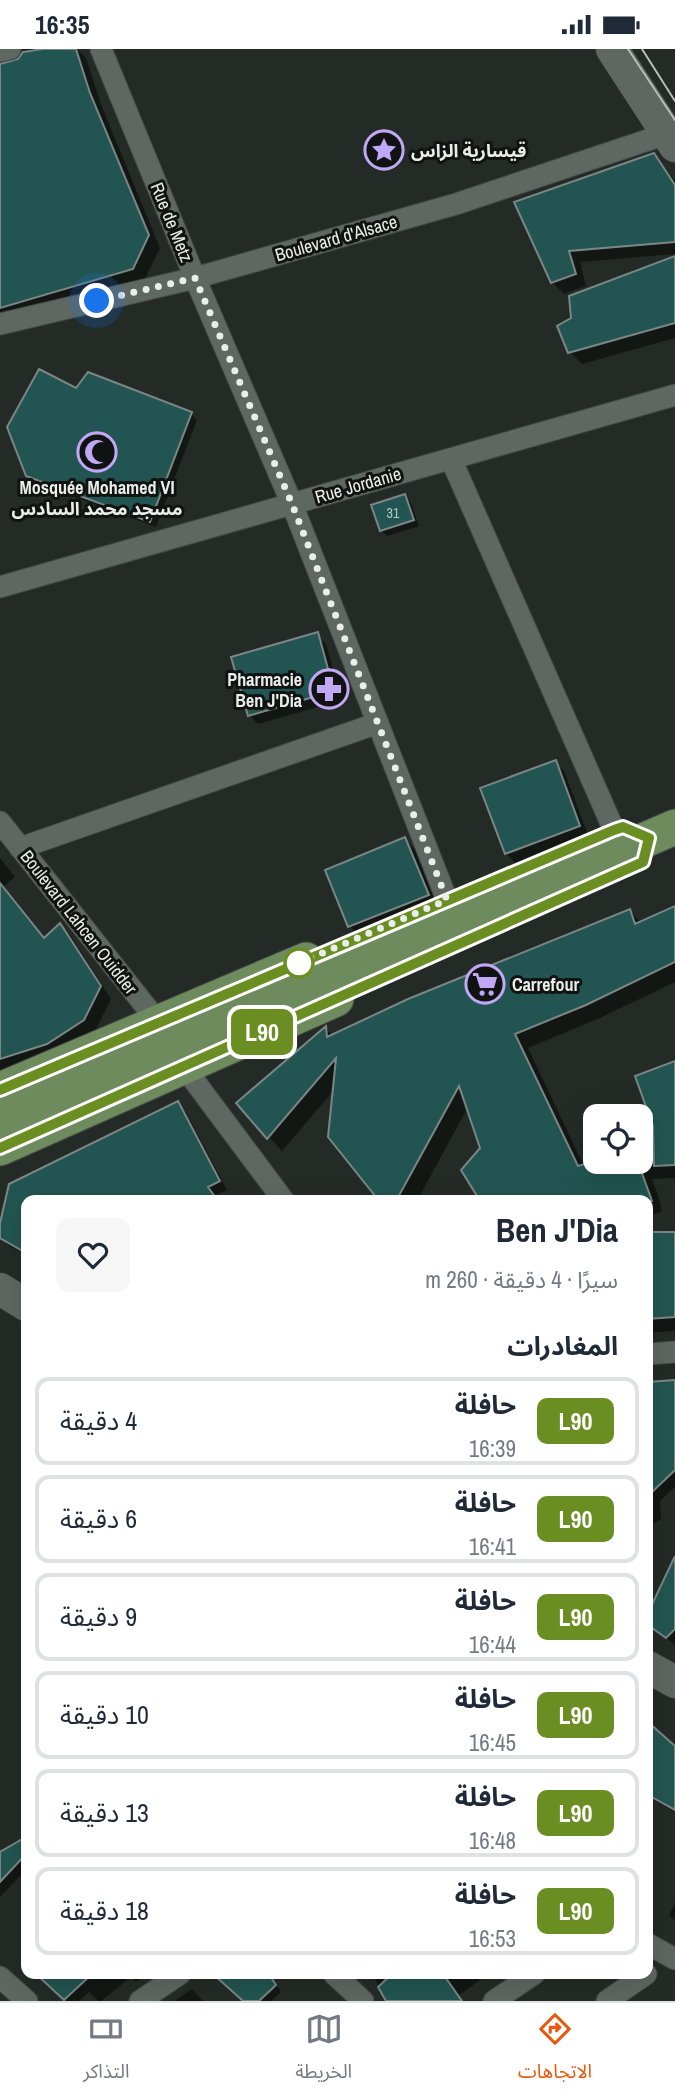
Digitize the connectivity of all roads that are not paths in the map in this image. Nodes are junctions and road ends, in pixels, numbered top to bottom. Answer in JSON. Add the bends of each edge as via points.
{"nodes":[{"id":1,"x":10,"y":49,"type":"edge"},
{"id":2,"x":101,"y":49,"type":"edge"},
{"id":3,"x":612,"y":49,"type":"edge"},
{"id":4,"x":0,"y":51,"type":"edge"},
{"id":5,"x":670,"y":140,"type":"edge"},
{"id":6,"x":195,"y":278,"type":"junction"},
{"id":7,"x":0,"y":324,"type":"edge"},
{"id":8,"x":675,"y":395,"type":"edge"},
{"id":9,"x":451,"y":459,"type":"junction"},
{"id":10,"x":292,"y":504,"type":"junction"},
{"id":11,"x":0,"y":587,"type":"edge"},
{"id":12,"x":378,"y":723,"type":"junction"},
{"id":13,"x":0,"y":822,"type":"edge"},
{"id":14,"x":614,"y":830,"type":"junction"},
{"id":15,"x":662,"y":833,"type":"edge"},
{"id":16,"x":20,"y":848,"type":"junction"},
{"id":17,"x":447,"y":900,"type":"junction"},
{"id":18,"x":158,"y":1022,"type":"junction"},
{"id":19,"x":184,"y":1067,"type":"junction"},
{"id":20,"x":0,"y":1090,"type":"edge"},
{"id":21,"x":0,"y":1118,"type":"edge"},
{"id":22,"x":0,"y":1148,"type":"edge"},
{"id":23,"x":280,"y":1195,"type":"edge"},
{"id":24,"x":0,"y":1289,"type":"edge"},
{"id":25,"x":21,"y":1302,"type":"edge"},
{"id":26,"x":675,"y":1352,"type":"edge"},
{"id":27,"x":653,"y":1354,"type":"edge"},
{"id":28,"x":653,"y":1670,"type":"edge"},
{"id":29,"x":675,"y":1682,"type":"edge"},
{"id":30,"x":653,"y":1947,"type":"edge"},
{"id":31,"x":673,"y":1957,"type":"edge"},
{"id":32,"x":653,"y":1969,"type":"edge"},
{"id":33,"x":0,"y":1977,"type":"edge"},
{"id":34,"x":173,"y":1979,"type":"edge"},
{"id":35,"x":339,"y":1979,"type":"edge"},
{"id":36,"x":527,"y":1979,"type":"edge"},
{"id":37,"x":638,"y":1979,"type":"edge"},
{"id":38,"x":27,"y":2001,"type":"edge"},
{"id":39,"x":140,"y":2001,"type":"edge"},
{"id":40,"x":363,"y":2001,"type":"edge"},
{"id":41,"x":494,"y":2001,"type":"edge"},
{"id":42,"x":607,"y":2001,"type":"edge"}],
"edges":[{"from":1,"to":4,"type":"street"},
{"from":2,"to":6,"type":"street","name":"Rue de Metz"},
{"from":3,"to":5,"type":"main road"},
{"from":5,"to":6,"type":"street","name":"Boulevard d'Alsace"},
{"from":6,"to":7,"type":"street","name":"Boulevard d'Alsace"},
{"from":6,"to":10,"type":"street","name":"Rue de Metz"},
{"from":8,"to":9,"type":"street","name":"Rue Jordanie"},
{"from":9,"to":10,"type":"street","name":"Rue Jordanie"},
{"from":9,"to":14,"type":"street"},
{"from":10,"to":11,"type":"street","name":"Rue Jordanie"},
{"from":10,"to":12,"type":"street","name":"Rue de Metz"},
{"from":12,"to":16,"type":"street"},
{"from":12,"to":17,"type":"street","name":"Rue de Metz"},
{"from":13,"to":16,"type":"street","name":"Boulevard Lahcen Ouidder"},
{"from":14,"to":15,"type":"main road","via":[[623,827]]},
{"from":14,"to":17,"type":"main road"},
{"from":15,"to":19,"type":"main road","via":[[643,862]]},
{"from":15,"to":21,"type":"main road"},
{"from":16,"to":18,"type":"street","name":"Boulevard Lahcen Ouidder"},
{"from":17,"to":18,"type":"main road"},
{"from":18,"to":20,"type":"main road"},
{"from":19,"to":22,"type":"main road"},
{"from":19,"to":23,"type":"street"},
{"from":24,"to":25,"type":"main road"},
{"from":26,"to":27,"type":"street"},
{"from":28,"to":29,"type":"main road"},
{"from":30,"to":31,"type":"street"},
{"from":31,"to":32,"type":"street"},
{"from":33,"to":38,"type":"street"},
{"from":34,"to":39,"type":"street"},
{"from":35,"to":40,"type":"street"},
{"from":36,"to":41,"type":"street"},
{"from":37,"to":42,"type":"street"}]}
